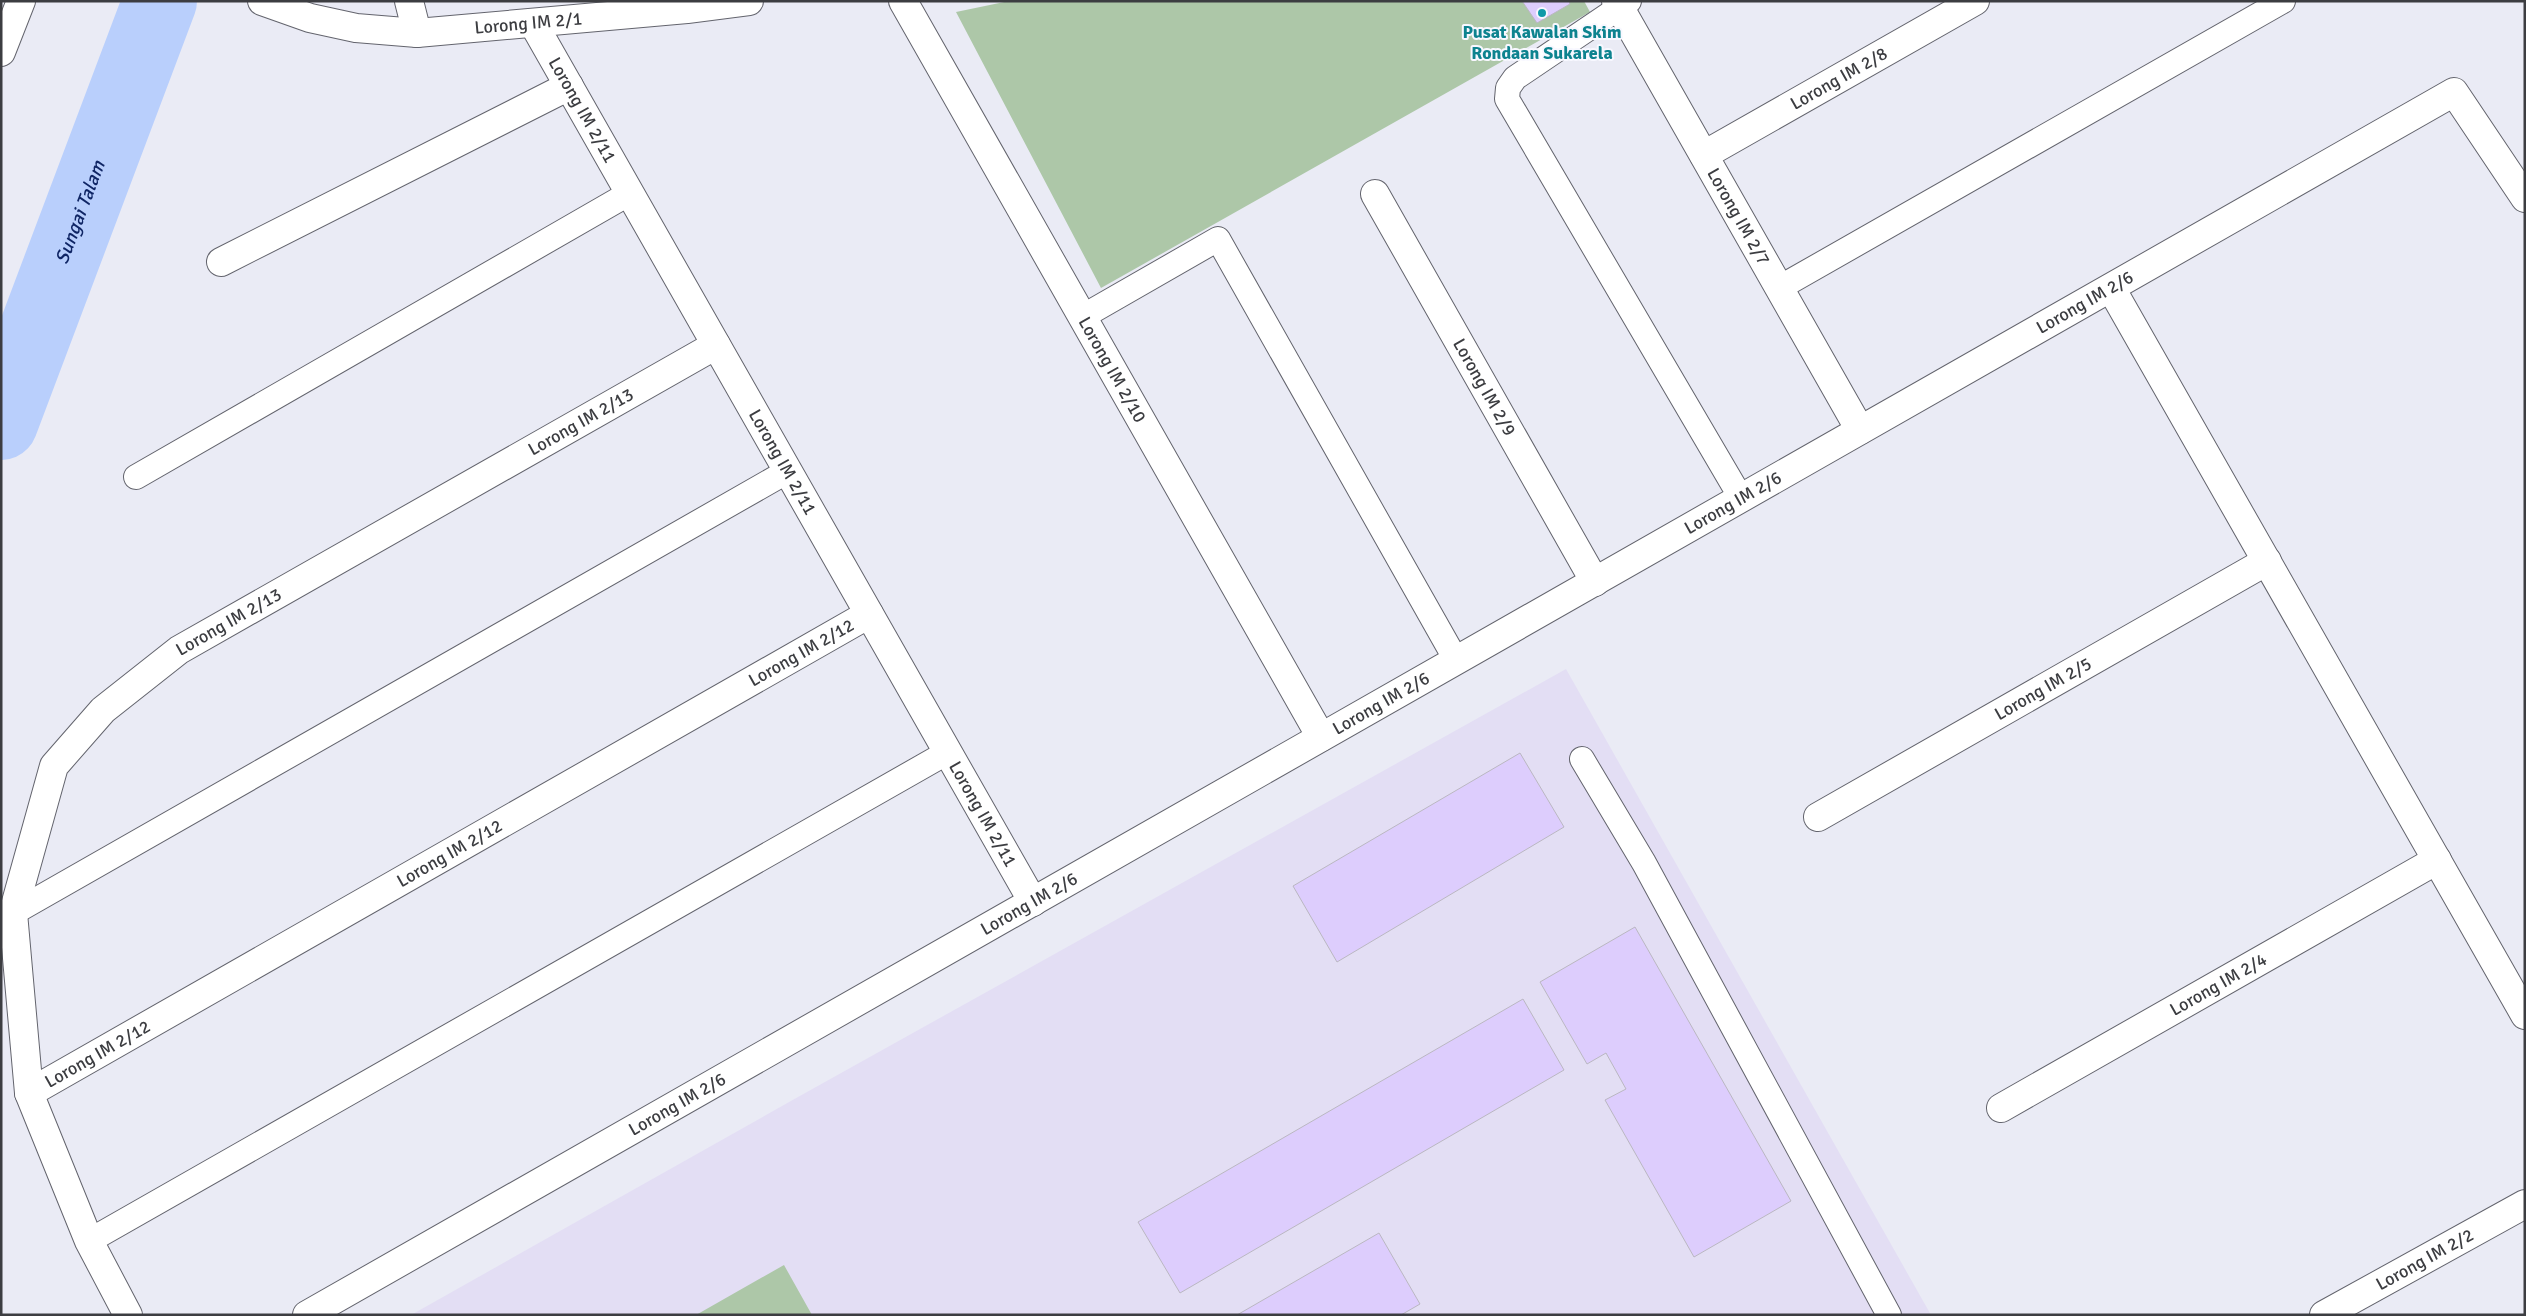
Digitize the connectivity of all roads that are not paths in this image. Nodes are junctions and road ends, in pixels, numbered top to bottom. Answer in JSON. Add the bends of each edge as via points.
{"nodes":[{"id":1,"x":21,"y":1,"type":"edge"},
{"id":2,"x":262,"y":1,"type":"edge"},
{"id":3,"x":409,"y":1,"type":"edge"},
{"id":4,"x":749,"y":1,"type":"edge"},
{"id":5,"x":903,"y":1,"type":"edge"},
{"id":6,"x":1975,"y":1,"type":"edge"},
{"id":7,"x":2283,"y":1,"type":"edge"},
{"id":8,"x":1622,"y":3,"type":"edge"},
{"id":9,"x":686,"y":5,"type":"edge"},
{"id":10,"x":533,"y":23,"type":"junction"},
{"id":11,"x":417,"y":33,"type":"junction"},
{"id":12,"x":1,"y":52,"type":"edge"},
{"id":13,"x":568,"y":86,"type":"junction"},
{"id":14,"x":1704,"y":156,"type":"junction"},
{"id":15,"x":630,"y":193,"type":"junction"},
{"id":16,"x":1375,"y":194,"type":"dead end"},
{"id":17,"x":2525,"y":198,"type":"edge"},
{"id":18,"x":221,"y":262,"type":"dead end"},
{"id":19,"x":1780,"y":288,"type":"junction"},
{"id":20,"x":2111,"y":288,"type":"junction"},
{"id":21,"x":1082,"y":317,"type":"junction"},
{"id":22,"x":716,"y":345,"type":"junction"},
{"id":23,"x":1860,"y":430,"type":"junction"},
{"id":24,"x":788,"y":471,"type":"junction"},
{"id":25,"x":136,"y":478,"type":"dead end"},
{"id":26,"x":1741,"y":498,"type":"junction"},
{"id":27,"x":2267,"y":561,"type":"junction"},
{"id":28,"x":1595,"y":582,"type":"junction"},
{"id":29,"x":869,"y":614,"type":"junction"},
{"id":30,"x":1456,"y":660,"type":"junction"},
{"id":31,"x":1321,"y":737,"type":"junction"},
{"id":32,"x":948,"y":752,"type":"junction"},
{"id":33,"x":1582,"y":759,"type":"dead end"},
{"id":34,"x":1818,"y":817,"type":"dead end"},
{"id":35,"x":2437,"y":860,"type":"junction"},
{"id":36,"x":1033,"y":902,"type":"junction"},
{"id":37,"x":13,"y":913,"type":"junction"},
{"id":38,"x":2525,"y":1015,"type":"edge"},
{"id":39,"x":30,"y":1093,"type":"junction"},
{"id":40,"x":2001,"y":1108,"type":"dead end"},
{"id":41,"x":2525,"y":1204,"type":"edge"},
{"id":42,"x":89,"y":1241,"type":"junction"},
{"id":43,"x":128,"y":1315,"type":"edge"},
{"id":44,"x":308,"y":1315,"type":"edge"},
{"id":45,"x":1889,"y":1315,"type":"edge"},
{"id":46,"x":2324,"y":1315,"type":"edge"}],
"edges":[{"from":1,"to":12,"type":"street"},
{"from":2,"to":11,"type":"street","name":"Lorong IM 2/1","via":[[310,18],[356,28]]},
{"from":3,"to":11,"type":"street"},
{"from":4,"to":9,"type":"street","name":"Lorong IM 2/1"},
{"from":5,"to":21,"type":"street","name":"Lorong IM 2/10"},
{"from":6,"to":14,"type":"street","name":"Lorong IM 2/8"},
{"from":7,"to":19,"type":"lane"},
{"from":8,"to":14,"type":"street","name":"Lorong IM 2/7"},
{"from":8,"to":26,"type":"lane","via":[[1515,78],[1508,88],[1507,99]]},
{"from":9,"to":10,"type":"street","name":"Lorong IM 2/1"},
{"from":10,"to":11,"type":"street","name":"Lorong IM 2/1"},
{"from":10,"to":13,"type":"street","name":"Lorong IM 2/11"},
{"from":13,"to":15,"type":"street","name":"Lorong IM 2/11"},
{"from":13,"to":18,"type":"street"},
{"from":14,"to":19,"type":"street","name":"Lorong IM 2/7"},
{"from":15,"to":22,"type":"street","name":"Lorong IM 2/11"},
{"from":15,"to":25,"type":"lane"},
{"from":16,"to":28,"type":"street","name":"Lorong IM 2/9"},
{"from":17,"to":20,"type":"street","name":"Lorong IM 2/6","via":[[2454,92]]},
{"from":19,"to":23,"type":"street","name":"Lorong IM 2/7"},
{"from":20,"to":23,"type":"street","name":"Lorong IM 2/6"},
{"from":20,"to":27,"type":"street"},
{"from":21,"to":30,"type":"lane","via":[[1218,239]]},
{"from":21,"to":31,"type":"street","name":"Lorong IM 2/10"},
{"from":22,"to":24,"type":"street","name":"Lorong IM 2/11"},
{"from":22,"to":37,"type":"street","name":"Lorong IM 2/13","via":[[179,650],[103,710],[54,766]]},
{"from":23,"to":26,"type":"street","name":"Lorong IM 2/6"},
{"from":24,"to":29,"type":"street","name":"Lorong IM 2/11"},
{"from":24,"to":37,"type":"lane"},
{"from":26,"to":28,"type":"street","name":"Lorong IM 2/6"},
{"from":27,"to":34,"type":"street","name":"Lorong IM 2/5"},
{"from":27,"to":35,"type":"street"},
{"from":28,"to":30,"type":"street","name":"Lorong IM 2/6"},
{"from":29,"to":32,"type":"street","name":"Lorong IM 2/11"},
{"from":29,"to":39,"type":"street","name":"Lorong IM 2/12"},
{"from":30,"to":31,"type":"street","name":"Lorong IM 2/6"},
{"from":31,"to":36,"type":"street","name":"Lorong IM 2/6"},
{"from":32,"to":36,"type":"street","name":"Lorong IM 2/11"},
{"from":32,"to":42,"type":"lane"},
{"from":33,"to":45,"type":"lane","via":[[1644,863]]},
{"from":35,"to":38,"type":"street"},
{"from":35,"to":40,"type":"street","name":"Lorong IM 2/4"},
{"from":36,"to":44,"type":"street","name":"Lorong IM 2/6"},
{"from":37,"to":39,"type":"street","name":"Lorong IM 2/13"},
{"from":39,"to":42,"type":"street","name":"Lorong IM 2/13"},
{"from":41,"to":46,"type":"street","name":"Lorong IM 2/2"},
{"from":42,"to":43,"type":"street","name":"Lorong IM 2/13"}]}
